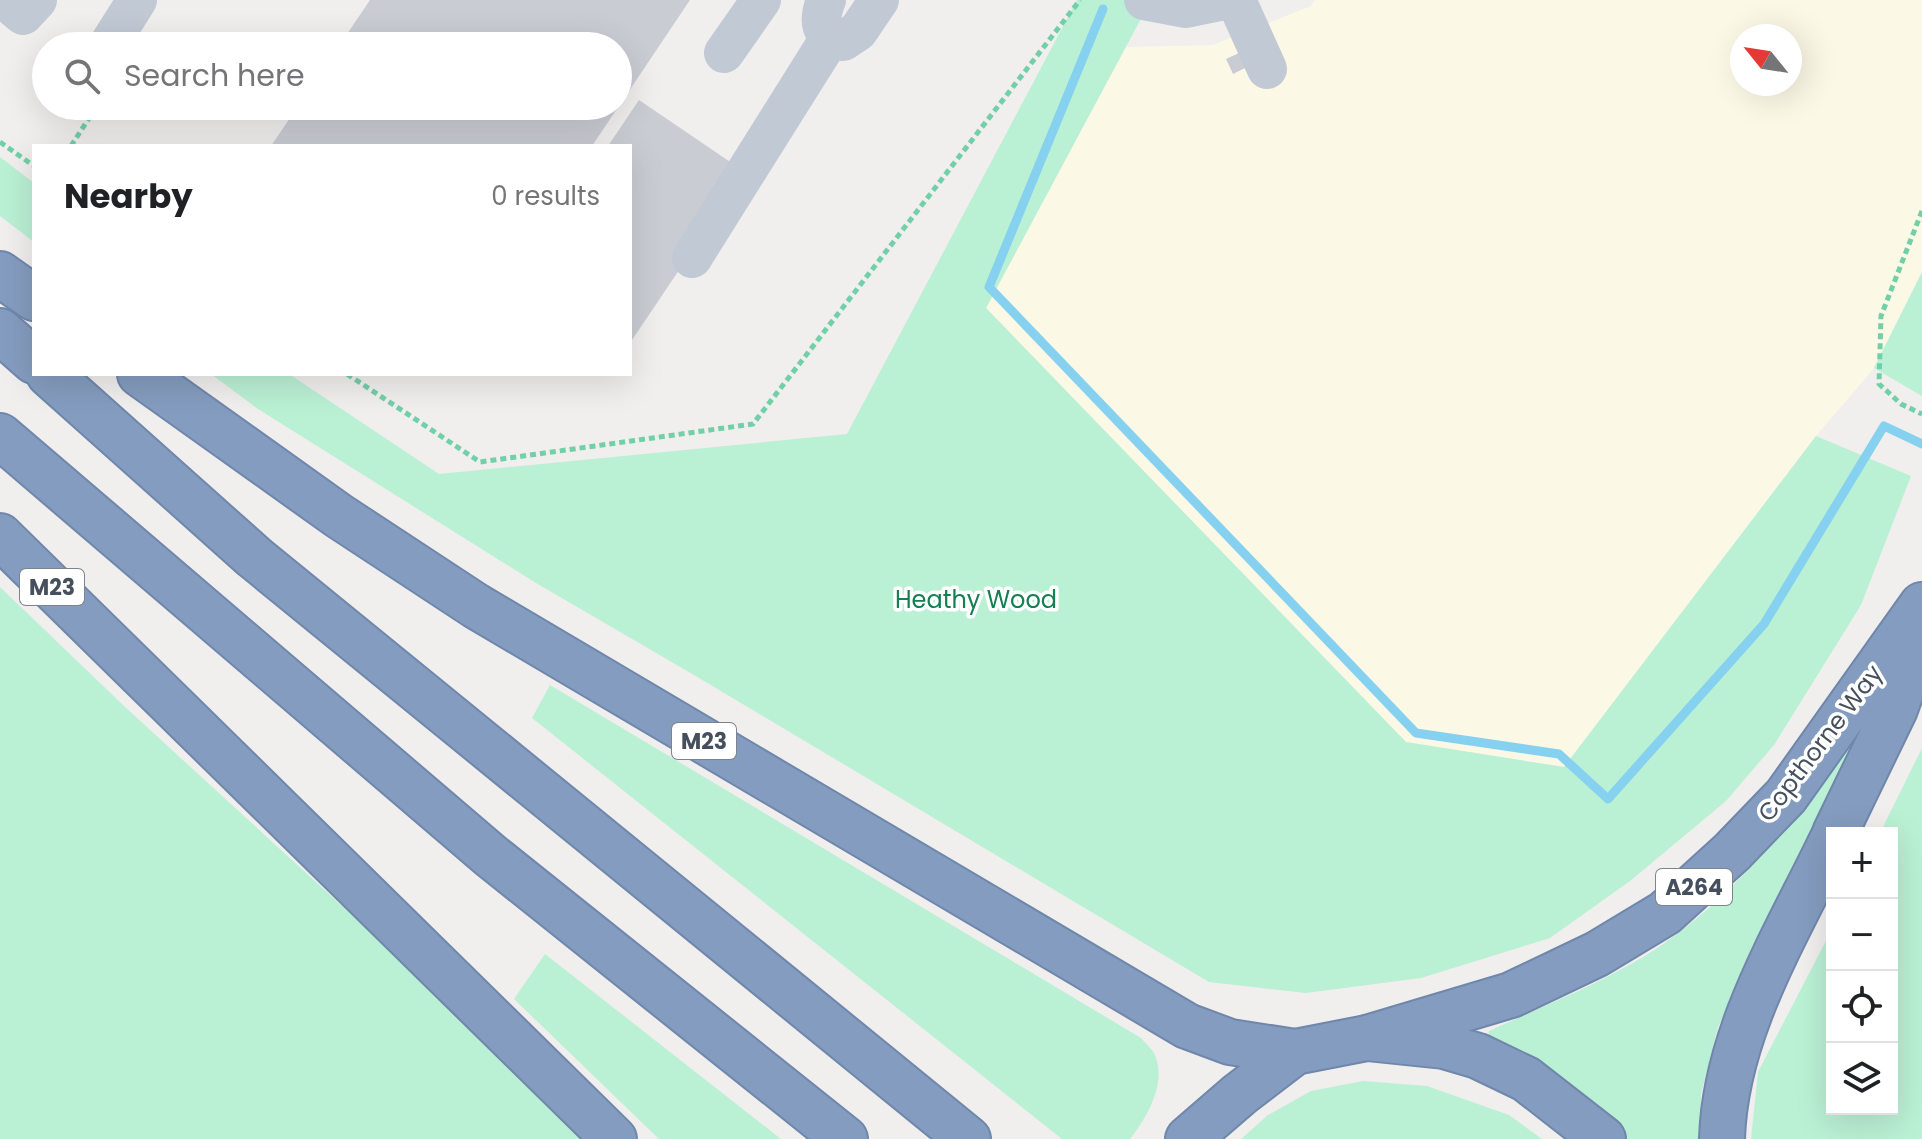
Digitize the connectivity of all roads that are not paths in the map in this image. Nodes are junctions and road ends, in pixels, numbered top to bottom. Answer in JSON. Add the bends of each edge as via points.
{"nodes":[{"id":1,"x":5,"y":0,"type":"edge"},
{"id":2,"x":37,"y":0,"type":"edge"},
{"id":3,"x":761,"y":0,"type":"edge"},
{"id":4,"x":879,"y":0,"type":"edge"},
{"id":5,"x":1144,"y":0,"type":"edge"},
{"id":6,"x":1225,"y":0,"type":"edge"},
{"id":7,"x":1236,"y":0,"type":"edge"},
{"id":8,"x":128,"y":3,"type":"edge"},
{"id":9,"x":828,"y":19,"type":"edge"},
{"id":10,"x":115,"y":32,"type":"edge"},
{"id":11,"x":724,"y":53,"type":"dead end"},
{"id":12,"x":1267,"y":69,"type":"dead end"},
{"id":13,"x":692,"y":258,"type":"dead end"},
{"id":14,"x":0,"y":274,"type":"edge"},
{"id":15,"x":32,"y":297,"type":"edge"},
{"id":16,"x":0,"y":331,"type":"edge"},
{"id":17,"x":32,"y":359,"type":"edge"},
{"id":18,"x":51,"y":376,"type":"edge"},
{"id":19,"x":143,"y":376,"type":"edge"},
{"id":20,"x":0,"y":436,"type":"edge"},
{"id":21,"x":0,"y":536,"type":"edge"},
{"id":22,"x":1922,"y":605,"type":"edge"},
{"id":23,"x":1922,"y":633,"type":"edge"},
{"id":24,"x":1838,"y":827,"type":"edge"},
{"id":25,"x":1826,"y":853,"type":"edge"},
{"id":26,"x":1367,"y":1038,"type":"junction"},
{"id":27,"x":1295,"y":1052,"type":"junction"},
{"id":28,"x":614,"y":1139,"type":"edge"},
{"id":29,"x":845,"y":1139,"type":"edge"},
{"id":30,"x":968,"y":1139,"type":"edge"},
{"id":31,"x":1188,"y":1139,"type":"edge"},
{"id":32,"x":1603,"y":1139,"type":"edge"},
{"id":33,"x":1722,"y":1139,"type":"edge"}],
"edges":[{"from":1,"to":2,"type":"street","via":[[23,15]]},
{"from":3,"to":11,"type":"street"},
{"from":4,"to":9,"type":"street","via":[[858,31],[843,41]]},
{"from":5,"to":6,"type":"street","via":[[1186,8]]},
{"from":7,"to":12,"type":"street"},
{"from":8,"to":10,"type":"street"},
{"from":9,"to":13,"type":"street"},
{"from":14,"to":15,"type":"highway"},
{"from":16,"to":17,"type":"highway"},
{"from":18,"to":30,"type":"highway","via":[[254,557]]},
{"from":19,"to":27,"type":"highway","number":"M23","via":[[476,606],[1187,1026],[1230,1042]]},
{"from":20,"to":29,"type":"highway","via":[[491,856]]},
{"from":21,"to":28,"type":"highway","number":"M23"},
{"from":22,"to":26,"type":"highway","name":"Copthorne Way","number":"A264","via":[[1786,796],[1665,913],[1597,954],[1511,995]]},
{"from":23,"to":24,"type":"highway","name":"Copthorne Way","via":[[1895,709]]},
{"from":25,"to":33,"type":"highway","via":[[1733,1060]]},
{"from":26,"to":27,"type":"highway"},
{"from":26,"to":32,"type":"highway","via":[[1444,1046],[1478,1056],[1526,1079]]},
{"from":27,"to":31,"type":"highway"}]}
